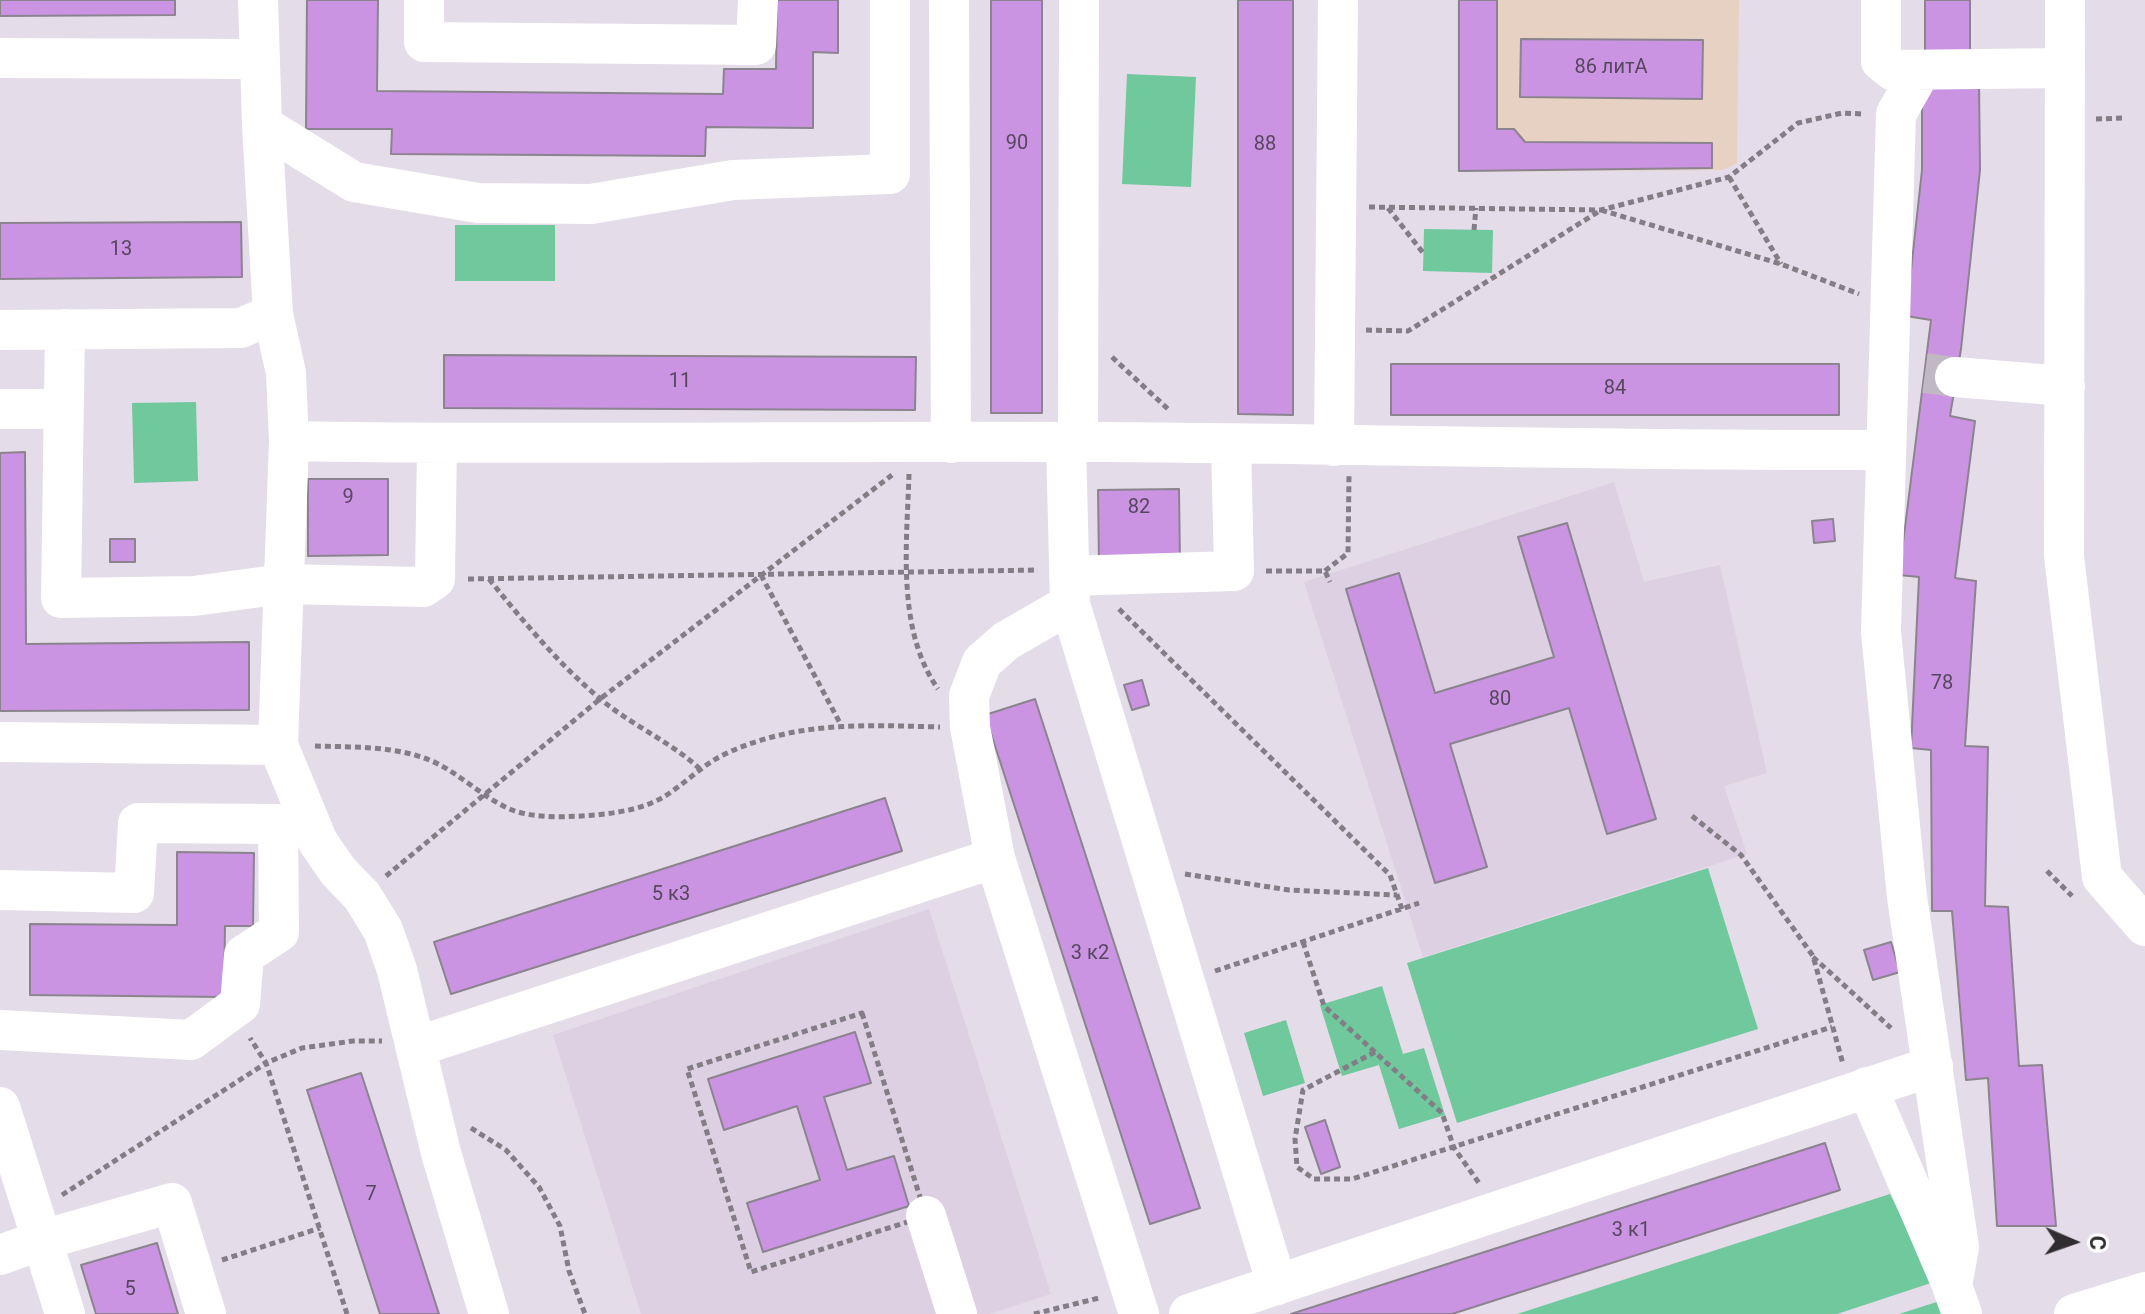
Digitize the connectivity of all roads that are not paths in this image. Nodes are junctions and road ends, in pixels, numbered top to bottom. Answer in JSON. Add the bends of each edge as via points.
{"nodes":[{"id":1,"x":258,"y":0,"type":"edge"},
{"id":2,"x":424,"y":0,"type":"edge"},
{"id":3,"x":758,"y":0,"type":"edge"},
{"id":4,"x":890,"y":0,"type":"edge"},
{"id":5,"x":949,"y":0,"type":"edge"},
{"id":6,"x":1079,"y":0,"type":"edge"},
{"id":7,"x":1338,"y":0,"type":"edge"},
{"id":8,"x":1881,"y":0,"type":"edge"},
{"id":9,"x":2065,"y":0,"type":"edge"},
{"id":10,"x":2092,"y":0,"type":"edge"},
{"id":11,"x":0,"y":58,"type":"edge"},
{"id":12,"x":2065,"y":58,"type":"junction"},
{"id":13,"x":260,"y":59,"type":"junction"},
{"id":14,"x":1921,"y":70,"type":"junction"},
{"id":15,"x":262,"y":125,"type":"junction"},
{"id":16,"x":273,"y":314,"type":"junction"},
{"id":17,"x":65,"y":329,"type":"junction"},
{"id":18,"x":0,"y":330,"type":"edge"},
{"id":19,"x":1923,"y":373,"type":"junction"},
{"id":20,"x":2065,"y":386,"type":"junction"},
{"id":21,"x":0,"y":409,"type":"edge"},
{"id":22,"x":63,"y":409,"type":"junction"},
{"id":23,"x":289,"y":441,"type":"junction"},
{"id":24,"x":1072,"y":442,"type":"junction"},
{"id":25,"x":951,"y":443,"type":"junction"},
{"id":26,"x":437,"y":444,"type":"junction"},
{"id":27,"x":1219,"y":444,"type":"junction"},
{"id":28,"x":1341,"y":446,"type":"junction"},
{"id":29,"x":1886,"y":450,"type":"junction"},
{"id":30,"x":283,"y":584,"type":"junction"},
{"id":31,"x":1070,"y":590,"type":"junction"},
{"id":32,"x":0,"y":742,"type":"edge"},
{"id":33,"x":278,"y":745,"type":"junction"},
{"id":34,"x":995,"y":858,"type":"junction"},
{"id":35,"x":0,"y":890,"type":"edge"},
{"id":36,"x":2145,"y":926,"type":"edge"},
{"id":37,"x":0,"y":1030,"type":"edge"},
{"id":38,"x":414,"y":1041,"type":"junction"},
{"id":39,"x":1933,"y":1066,"type":"junction"},
{"id":40,"x":1859,"y":1090,"type":"junction"},
{"id":41,"x":0,"y":1107,"type":"edge"},
{"id":42,"x":926,"y":1216,"type":"road end"},
{"id":43,"x":38,"y":1227,"type":"junction"},
{"id":44,"x":0,"y":1255,"type":"edge"},
{"id":45,"x":1277,"y":1285,"type":"junction"},
{"id":46,"x":2145,"y":1292,"type":"edge"},
{"id":47,"x":1957,"y":1300,"type":"edge"},
{"id":48,"x":1137,"y":1308,"type":"edge"},
{"id":49,"x":65,"y":1314,"type":"edge"},
{"id":50,"x":206,"y":1314,"type":"edge"},
{"id":51,"x":489,"y":1314,"type":"edge"},
{"id":52,"x":957,"y":1314,"type":"edge"},
{"id":53,"x":1189,"y":1314,"type":"edge"},
{"id":54,"x":2074,"y":1314,"type":"edge"}],
"edges":[{"from":1,"to":13,"type":"street"},
{"from":2,"to":3,"type":"street","via":[[424,42],[756,45]]},
{"from":4,"to":15,"type":"street","via":[[890,174],[733,180],[591,204],[478,203],[354,182]]},
{"from":5,"to":25,"type":"street"},
{"from":6,"to":24,"type":"street","via":[[1079,326]]},
{"from":7,"to":28,"type":"street"},
{"from":8,"to":14,"type":"street","via":[[1881,61],[1892,70]]},
{"from":9,"to":12,"type":"street"},
{"from":10,"to":12,"type":"street"},
{"from":11,"to":13,"type":"street"},
{"from":12,"to":14,"type":"street"},
{"from":12,"to":20,"type":"street"},
{"from":13,"to":15,"type":"street"},
{"from":14,"to":19,"type":"street","via":[[1896,114],[1890,306]]},
{"from":15,"to":16,"type":"street"},
{"from":16,"to":17,"type":"street","via":[[241,328]]},
{"from":16,"to":23,"type":"street","via":[[286,373]]},
{"from":17,"to":18,"type":"street"},
{"from":17,"to":22,"type":"street"},
{"from":19,"to":20,"type":"street"},
{"from":19,"to":29,"type":"street"},
{"from":20,"to":36,"type":"street","via":[[2064,556],[2102,877]]},
{"from":21,"to":22,"type":"street"},
{"from":22,"to":30,"type":"street","via":[[61,598],[194,596]]},
{"from":23,"to":26,"type":"street"},
{"from":23,"to":30,"type":"street"},
{"from":24,"to":25,"type":"street"},
{"from":24,"to":27,"type":"street"},
{"from":24,"to":31,"type":"street"},
{"from":25,"to":26,"type":"street","via":[[910,453]]},
{"from":26,"to":30,"type":"street","via":[[435,579],[423,587]]},
{"from":27,"to":28,"type":"street"},
{"from":27,"to":31,"type":"street","via":[[1234,571]]},
{"from":28,"to":29,"type":"street"},
{"from":29,"to":39,"type":"street","via":[[1881,632],[1907,897]]},
{"from":30,"to":33,"type":"street"},
{"from":31,"to":34,"type":"street","via":[[982,662],[969,696]]},
{"from":31,"to":45,"type":"street"},
{"from":32,"to":33,"type":"street"},
{"from":33,"to":38,"type":"street","via":[[318,842],[383,930]]},
{"from":34,"to":38,"type":"street","via":[[434,1041]]},
{"from":34,"to":48,"type":"street"},
{"from":35,"to":37,"type":"street","via":[[134,893],[138,823],[278,824],[279,932],[244,955],[240,1004],[191,1040]]},
{"from":38,"to":51,"type":"street"},
{"from":39,"to":40,"type":"street"},
{"from":39,"to":47,"type":"street","via":[[1959,1247]]},
{"from":40,"to":45,"type":"street"},
{"from":40,"to":47,"type":"street"},
{"from":41,"to":43,"type":"street"},
{"from":42,"to":52,"type":"street"},
{"from":43,"to":44,"type":"street"},
{"from":43,"to":49,"type":"street"},
{"from":43,"to":50,"type":"street","via":[[172,1203]]},
{"from":45,"to":53,"type":"street"},
{"from":46,"to":54,"type":"street"}]}
